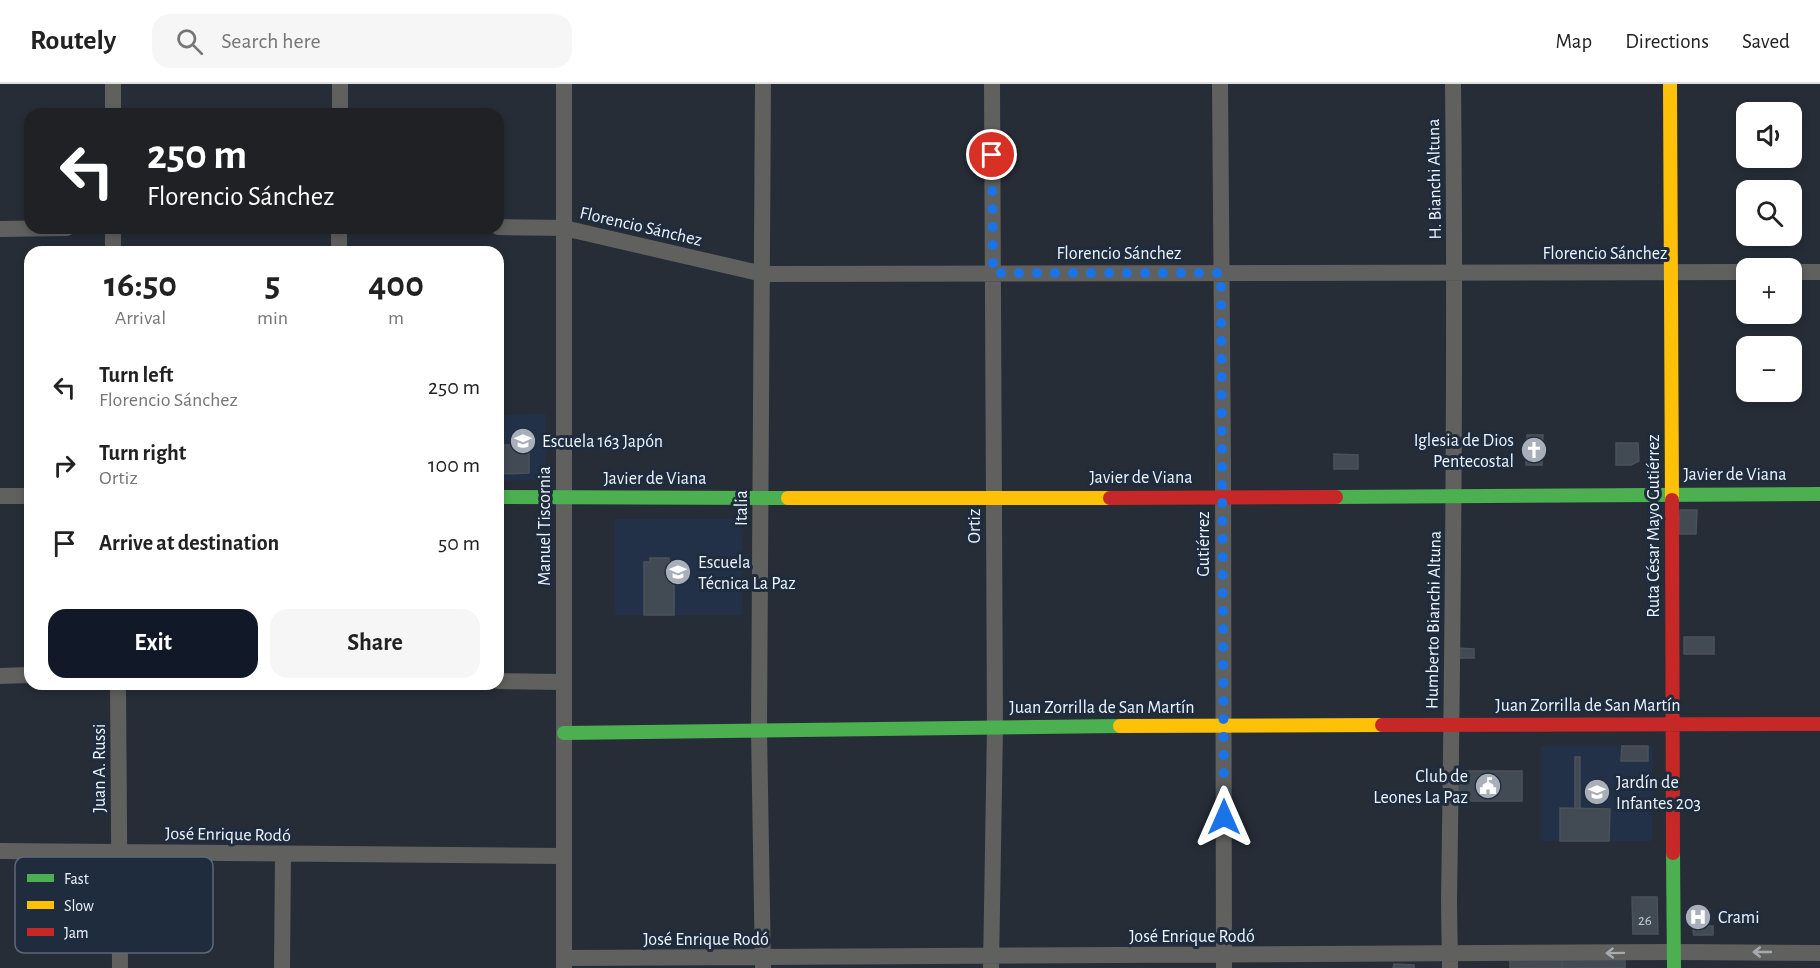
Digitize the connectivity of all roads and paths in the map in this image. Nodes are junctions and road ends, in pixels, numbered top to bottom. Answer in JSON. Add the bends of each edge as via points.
{"nodes":[{"id":1,"x":112,"y":84,"type":"edge"},
{"id":2,"x":340,"y":84,"type":"edge"},
{"id":3,"x":564,"y":84,"type":"edge"},
{"id":4,"x":763,"y":84,"type":"edge"},
{"id":5,"x":992,"y":84,"type":"edge"},
{"id":6,"x":1220,"y":84,"type":"edge"},
{"id":7,"x":1453,"y":84,"type":"edge"},
{"id":8,"x":1670,"y":84,"type":"edge"},
{"id":9,"x":113,"y":108,"type":"edge"},
{"id":10,"x":340,"y":108,"type":"edge"},
{"id":11,"x":504,"y":227,"type":"edge"},
{"id":12,"x":564,"y":228,"type":"junction"},
{"id":13,"x":0,"y":229,"type":"edge"},
{"id":14,"x":24,"y":229,"type":"edge"},
{"id":15,"x":1670,"y":272,"type":"junction"},
{"id":16,"x":1736,"y":272,"type":"edge"},
{"id":17,"x":1802,"y":272,"type":"edge"},
{"id":18,"x":1820,"y":272,"type":"edge"},
{"id":19,"x":993,"y":273,"type":"junction"},
{"id":20,"x":1221,"y":273,"type":"junction"},
{"id":21,"x":1455,"y":273,"type":"junction"},
{"id":22,"x":763,"y":274,"type":"junction"},
{"id":23,"x":1671,"y":493,"type":"junction"},
{"id":24,"x":1820,"y":494,"type":"edge"},
{"id":25,"x":0,"y":496,"type":"edge"},
{"id":26,"x":24,"y":496,"type":"edge"},
{"id":27,"x":1223,"y":496,"type":"junction"},
{"id":28,"x":1455,"y":496,"type":"junction"},
{"id":29,"x":504,"y":497,"type":"edge"},
{"id":30,"x":564,"y":497,"type":"junction"},
{"id":31,"x":994,"y":497,"type":"junction"},
{"id":32,"x":761,"y":498,"type":"junction"},
{"id":33,"x":24,"y":675,"type":"edge"},
{"id":34,"x":0,"y":676,"type":"edge"},
{"id":35,"x":504,"y":681,"type":"edge"},
{"id":36,"x":564,"y":682,"type":"junction"},
{"id":37,"x":118,"y":690,"type":"edge"},
{"id":38,"x":1672,"y":724,"type":"junction"},
{"id":39,"x":1820,"y":724,"type":"edge"},
{"id":40,"x":1223,"y":725,"type":"junction"},
{"id":41,"x":1452,"y":725,"type":"junction"},
{"id":42,"x":995,"y":727,"type":"junction"},
{"id":43,"x":759,"y":730,"type":"junction"},
{"id":44,"x":564,"y":733,"type":"junction"},
{"id":45,"x":0,"y":851,"type":"edge"},
{"id":46,"x":119,"y":852,"type":"junction"},
{"id":47,"x":283,"y":855,"type":"junction"},
{"id":48,"x":564,"y":856,"type":"junction"},
{"id":49,"x":119,"y":857,"type":"edge"},
{"id":50,"x":120,"y":953,"type":"edge"},
{"id":51,"x":1820,"y":953,"type":"edge"},
{"id":52,"x":1674,"y":960,"type":"edge"},
{"id":53,"x":1450,"y":961,"type":"edge"},
{"id":54,"x":991,"y":962,"type":"edge"},
{"id":55,"x":1224,"y":962,"type":"edge"},
{"id":56,"x":564,"y":963,"type":"edge"},
{"id":57,"x":763,"y":963,"type":"edge"},
{"id":58,"x":120,"y":968,"type":"edge"},
{"id":59,"x":282,"y":968,"type":"edge"}],
"edges":[{"from":1,"to":9,"type":"street"},
{"from":2,"to":10,"type":"street"},
{"from":3,"to":12,"type":"street","name":"Manuel Tiscornia"},
{"from":4,"to":22,"type":"street","name":"Italia"},
{"from":5,"to":19,"type":"street","name":"Ortiz"},
{"from":6,"to":20,"type":"street","name":"Gutiérrez"},
{"from":7,"to":21,"type":"street","name":"H. Bianchi Altuna"},
{"from":8,"to":15,"type":"street","name":"Ruta César Mayo Gutiérrez"},
{"from":11,"to":12,"type":"street","name":"Florencio Sánchez"},
{"from":12,"to":22,"type":"street","name":"Florencio Sánchez"},
{"from":12,"to":30,"type":"street","name":"Manuel Tiscornia"},
{"from":13,"to":14,"type":"street"},
{"from":15,"to":16,"type":"street","name":"Florencio Sánchez"},
{"from":15,"to":21,"type":"street","name":"Florencio Sánchez"},
{"from":15,"to":23,"type":"street","name":"Ruta César Mayo Gutiérrez"},
{"from":17,"to":18,"type":"street"},
{"from":19,"to":20,"type":"street","name":"Florencio Sánchez"},
{"from":19,"to":22,"type":"street","name":"Florencio Sánchez"},
{"from":19,"to":31,"type":"street","name":"Ortiz"},
{"from":20,"to":21,"type":"street","name":"Florencio Sánchez"},
{"from":20,"to":27,"type":"street","name":"Gutiérrez"},
{"from":21,"to":28,"type":"street","name":"Humberto Bianchi Altuna"},
{"from":22,"to":32,"type":"street","name":"Italia"},
{"from":23,"to":24,"type":"street","name":"Javier de Viana"},
{"from":23,"to":28,"type":"street","name":"Javier de Viana"},
{"from":23,"to":38,"type":"street","name":"Ruta César Mayo Gutiérrez"},
{"from":25,"to":26,"type":"street"},
{"from":27,"to":28,"type":"street","name":"Javier de Viana"},
{"from":27,"to":31,"type":"street","name":"Javier de Viana"},
{"from":27,"to":40,"type":"street","name":"Gutiérrez"},
{"from":28,"to":41,"type":"street","name":"Humberto Bianchi Altuna"},
{"from":29,"to":30,"type":"street","name":"Javier de Viana"},
{"from":30,"to":32,"type":"street","name":"Javier de Viana"},
{"from":30,"to":36,"type":"street","name":"Manuel Tiscornia"},
{"from":31,"to":32,"type":"street","name":"Javier de Viana"},
{"from":31,"to":42,"type":"street","name":"Ortiz"},
{"from":32,"to":43,"type":"street","name":"Italia"},
{"from":33,"to":34,"type":"street"},
{"from":35,"to":36,"type":"street"},
{"from":36,"to":44,"type":"street","name":"Manuel Tiscornia"},
{"from":37,"to":46,"type":"street","name":"Juan A. Russi"},
{"from":38,"to":39,"type":"street","name":"Juan Zorrilla de San Martín"},
{"from":38,"to":41,"type":"street","name":"Juan Zorrilla de San Martín"},
{"from":38,"to":52,"type":"street","name":"Ruta César Mayo Gutiérrez"},
{"from":40,"to":41,"type":"street","name":"Juan Zorrilla de San Martín"},
{"from":40,"to":42,"type":"street","name":"Juan Zorrilla de San Martín"},
{"from":40,"to":55,"type":"street","name":"Gutiérrez"},
{"from":41,"to":53,"type":"street","name":"Humberto Bianchi Altuna"},
{"from":42,"to":43,"type":"street","name":"Juan Zorrilla de San Martín"},
{"from":42,"to":54,"type":"street","name":"Ortiz"},
{"from":43,"to":44,"type":"street","name":"Juan Zorrilla de San Martín"},
{"from":43,"to":57,"type":"street","name":"Italia"},
{"from":44,"to":48,"type":"street","name":"Manuel Tiscornia"},
{"from":45,"to":46,"type":"street","name":"José Enrique Rodó"},
{"from":46,"to":47,"type":"street","name":"José Enrique Rodó"},
{"from":46,"to":49,"type":"street","name":"Juan A. Russi"},
{"from":47,"to":48,"type":"street","name":"José Enrique Rodó"},
{"from":47,"to":59,"type":"street"},
{"from":48,"to":56,"type":"street","name":"Manuel Tiscornia"},
{"from":50,"to":58,"type":"street","name":"Juan A. Russi"},
{"from":51,"to":52,"type":"street","name":"José Enrique Rodó","one_way":true},
{"from":52,"to":53,"type":"street","name":"José Enrique Rodó","one_way":true},
{"from":53,"to":55,"type":"street","name":"José Enrique Rodó"},
{"from":54,"to":55,"type":"street","name":"José Enrique Rodó"},
{"from":54,"to":57,"type":"street","name":"José Enrique Rodó"},
{"from":56,"to":57,"type":"street","name":"José Enrique Rodó"}]}
